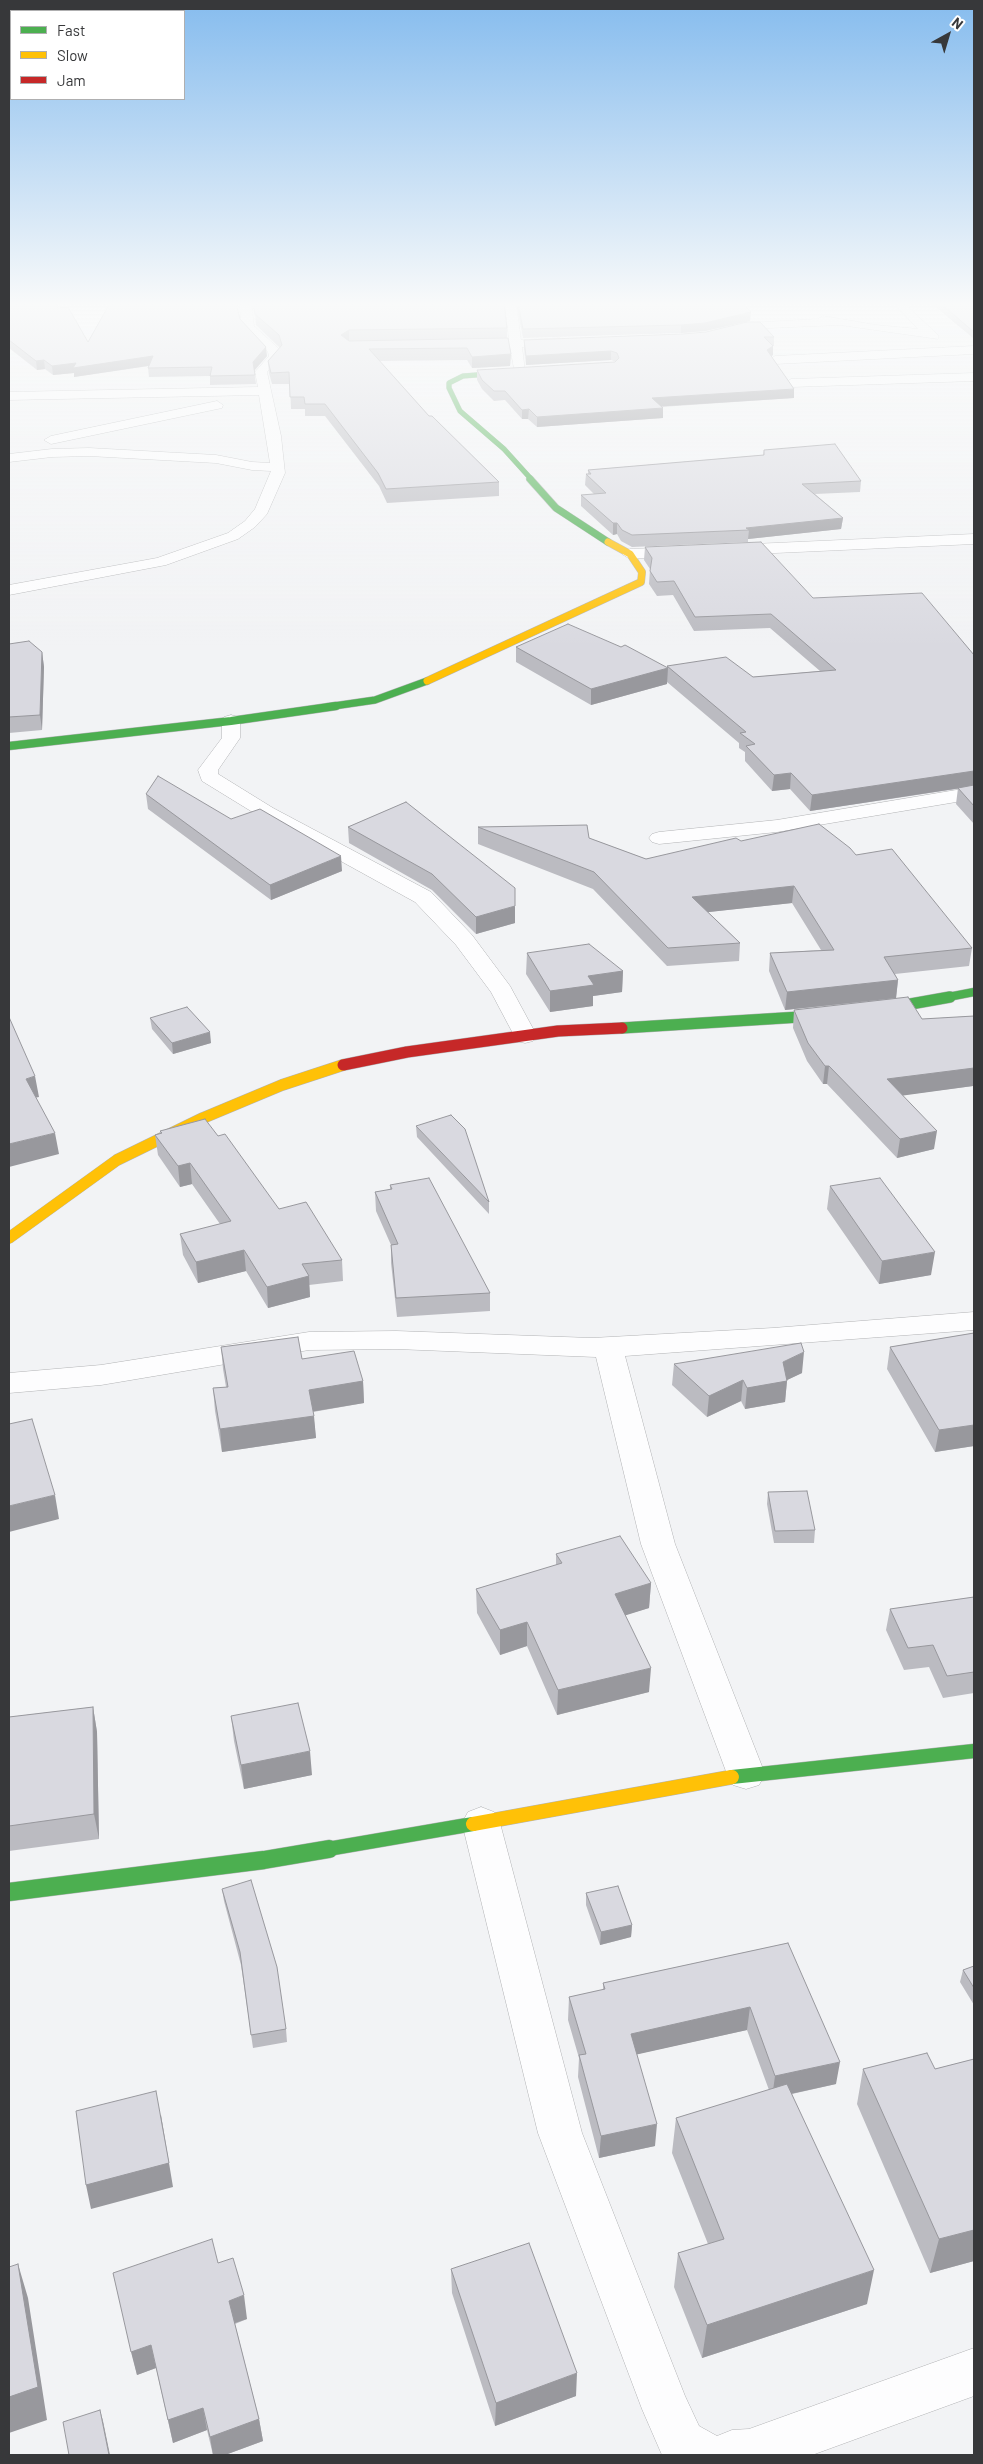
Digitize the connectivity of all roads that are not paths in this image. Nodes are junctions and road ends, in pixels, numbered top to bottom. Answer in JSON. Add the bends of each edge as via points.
{"nodes":[{"id":1,"x":155,"y":418,"type":"edge"},
{"id":2,"x":269,"y":418,"type":"edge"},
{"id":3,"x":468,"y":418,"type":"edge"},
{"id":4,"x":9,"y":448,"type":"edge"},
{"id":5,"x":9,"y":458,"type":"edge"},
{"id":6,"x":277,"y":467,"type":"junction"},
{"id":7,"x":974,"y":539,"type":"edge"},
{"id":8,"x":700,"y":551,"type":"edge"},
{"id":9,"x":719,"y":551,"type":"edge"},
{"id":10,"x":630,"y":554,"type":"junction"},
{"id":11,"x":9,"y":590,"type":"edge"},
{"id":12,"x":231,"y":721,"type":"junction"},
{"id":13,"x":9,"y":746,"type":"edge"},
{"id":14,"x":974,"y":793,"type":"edge"},
{"id":15,"x":659,"y":838,"type":"dead end"},
{"id":16,"x":974,"y":992,"type":"edge"},
{"id":17,"x":869,"y":1010,"type":"edge"},
{"id":18,"x":840,"y":1014,"type":"edge"},
{"id":19,"x":525,"y":1036,"type":"junction"},
{"id":20,"x":9,"y":1238,"type":"edge"},
{"id":21,"x":974,"y":1321,"type":"edge"},
{"id":22,"x":608,"y":1347,"type":"junction"},
{"id":23,"x":9,"y":1383,"type":"edge"},
{"id":24,"x":974,"y":1752,"type":"edge"},
{"id":25,"x":746,"y":1774,"type":"junction"},
{"id":26,"x":481,"y":1823,"type":"junction"},
{"id":27,"x":9,"y":1892,"type":"edge"},
{"id":28,"x":974,"y":2372,"type":"edge"},
{"id":29,"x":702,"y":2455,"type":"edge"},
{"id":30,"x":732,"y":2455,"type":"edge"}],
"edges":[{"from":1,"to":4,"type":"street"},
{"from":2,"to":6,"type":"street"},
{"from":3,"to":10,"type":"street","via":[[504,448],[556,508]]},
{"from":5,"to":6,"type":"street","via":[[52,452],[89,452],[216,459]]},
{"from":6,"to":11,"type":"street","via":[[278,473],[262,511],[233,536],[160,562]]},
{"from":7,"to":9,"type":"street"},
{"from":8,"to":10,"type":"street"},
{"from":10,"to":12,"type":"street","via":[[642,572],[641,582],[409,689],[375,700]]},
{"from":12,"to":13,"type":"street"},
{"from":12,"to":19,"type":"street","via":[[231,738],[208,770],[209,777],[266,812],[423,897],[464,940],[496,984]]},
{"from":14,"to":15,"type":"street","via":[[777,826]]},
{"from":16,"to":17,"type":"street"},
{"from":18,"to":19,"type":"street","via":[[558,1031]]},
{"from":19,"to":20,"type":"street","via":[[345,1064],[282,1085],[203,1118],[117,1160]]},
{"from":21,"to":22,"type":"street"},
{"from":22,"to":23,"type":"street","via":[[396,1340],[309,1341],[101,1375]]},
{"from":22,"to":25,"type":"street","via":[[658,1544]]},
{"from":24,"to":25,"type":"street"},
{"from":25,"to":26,"type":"street"},
{"from":26,"to":27,"type":"street","via":[[264,1860]]},
{"from":26,"to":29,"type":"street","via":[[560,2133],[666,2409],[682,2443]]},
{"from":28,"to":30,"type":"street","via":[[749,2454]]}]}
